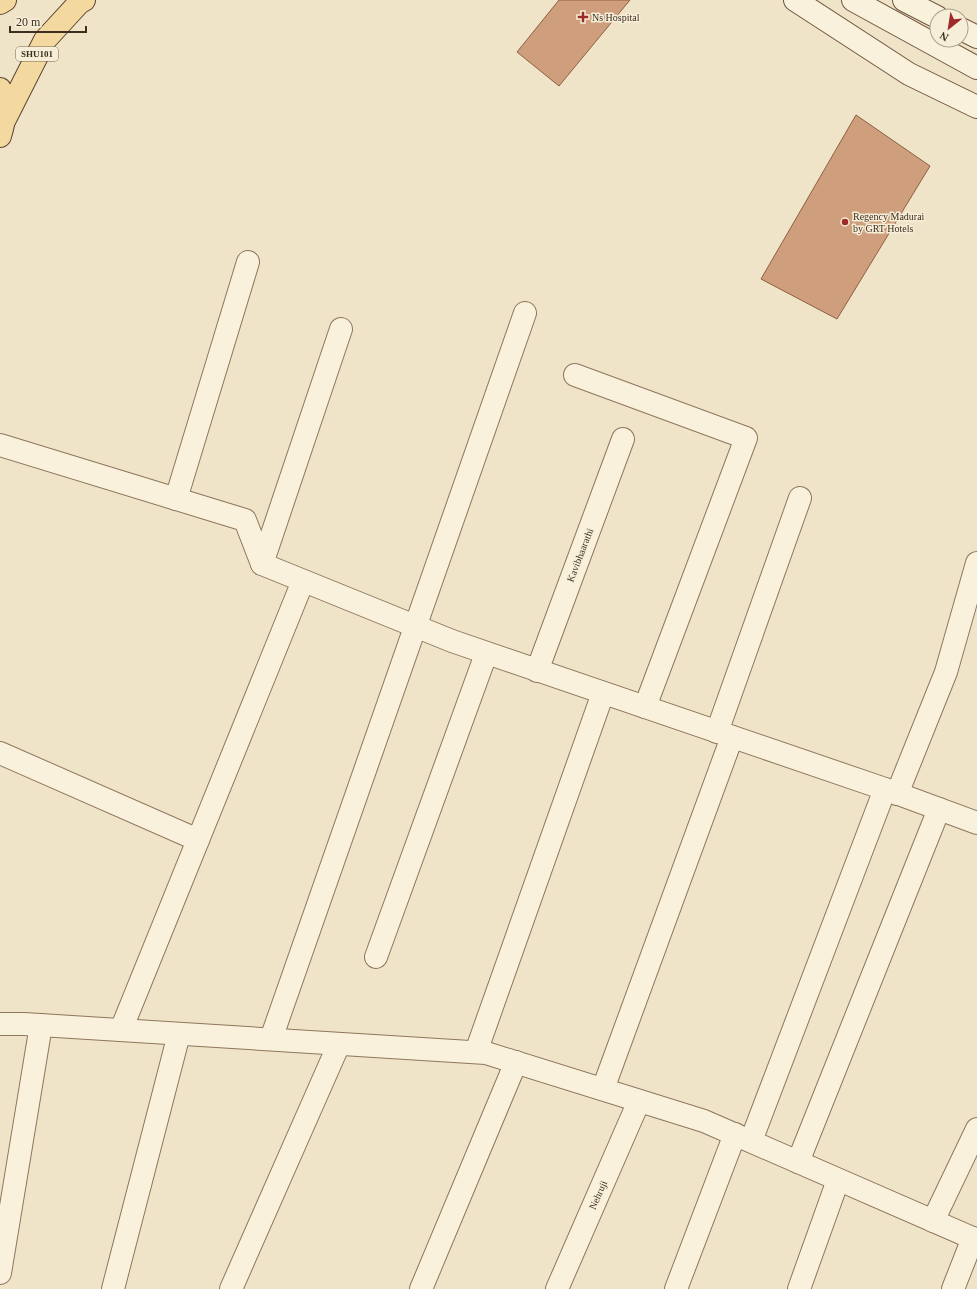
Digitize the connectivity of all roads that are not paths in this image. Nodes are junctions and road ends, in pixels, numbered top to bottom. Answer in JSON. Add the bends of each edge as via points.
{"nodes":[{"id":1,"x":5,"y":0,"type":"edge"},
{"id":2,"x":84,"y":0,"type":"edge"},
{"id":3,"x":795,"y":0,"type":"edge"},
{"id":4,"x":853,"y":0,"type":"edge"},
{"id":5,"x":904,"y":0,"type":"edge"},
{"id":6,"x":0,"y":3,"type":"edge"},
{"id":7,"x":929,"y":13,"type":"edge"},
{"id":8,"x":977,"y":68,"type":"edge"},
{"id":9,"x":0,"y":89,"type":"edge"},
{"id":10,"x":977,"y":107,"type":"edge"},
{"id":11,"x":2,"y":127,"type":"edge"},
{"id":12,"x":248,"y":262,"type":"dead end"},
{"id":13,"x":526,"y":313,"type":"dead end"},
{"id":14,"x":341,"y":329,"type":"dead end"},
{"id":15,"x":575,"y":375,"type":"dead end"},
{"id":16,"x":623,"y":440,"type":"dead end"},
{"id":17,"x":0,"y":445,"type":"edge"},
{"id":18,"x":800,"y":498,"type":"dead end"},
{"id":19,"x":176,"y":499,"type":"junction"},
{"id":20,"x":977,"y":563,"type":"edge"},
{"id":21,"x":262,"y":564,"type":"junction"},
{"id":22,"x":303,"y":581,"type":"junction"},
{"id":23,"x":415,"y":627,"type":"junction"},
{"id":24,"x":486,"y":654,"type":"junction"},
{"id":25,"x":537,"y":671,"type":"junction"},
{"id":26,"x":603,"y":693,"type":"junction"},
{"id":27,"x":645,"y":707,"type":"junction"},
{"id":28,"x":725,"y":735,"type":"junction"},
{"id":29,"x":0,"y":753,"type":"edge"},
{"id":30,"x":891,"y":791,"type":"junction"},
{"id":31,"x":939,"y":809,"type":"junction"},
{"id":32,"x":977,"y":823,"type":"edge"},
{"id":33,"x":198,"y":840,"type":"junction"},
{"id":34,"x":376,"y":957,"type":"dead end"},
{"id":35,"x":0,"y":1024,"type":"edge"},
{"id":36,"x":41,"y":1026,"type":"junction"},
{"id":37,"x":121,"y":1030,"type":"junction"},
{"id":38,"x":179,"y":1034,"type":"junction"},
{"id":39,"x":271,"y":1039,"type":"junction"},
{"id":40,"x":339,"y":1044,"type":"junction"},
{"id":41,"x":481,"y":1052,"type":"junction"},
{"id":42,"x":516,"y":1062,"type":"junction"},
{"id":43,"x":603,"y":1089,"type":"junction"},
{"id":44,"x":502,"y":1094,"type":"junction"},
{"id":45,"x":639,"y":1101,"type":"junction"},
{"id":46,"x":977,"y":1129,"type":"edge"},
{"id":47,"x":743,"y":1138,"type":"junction"},
{"id":48,"x":798,"y":1162,"type":"junction"},
{"id":49,"x":838,"y":1180,"type":"junction"},
{"id":50,"x":933,"y":1221,"type":"junction"},
{"id":51,"x":975,"y":1239,"type":"edge"},
{"id":52,"x":0,"y":1273,"type":"edge"},
{"id":53,"x":113,"y":1289,"type":"edge"},
{"id":54,"x":231,"y":1289,"type":"edge"},
{"id":55,"x":421,"y":1289,"type":"edge"},
{"id":56,"x":557,"y":1289,"type":"edge"},
{"id":57,"x":676,"y":1289,"type":"edge"},
{"id":58,"x":799,"y":1289,"type":"edge"},
{"id":59,"x":953,"y":1289,"type":"edge"}],
"edges":[{"from":1,"to":6,"type":"main road"},
{"from":2,"to":11,"type":"main road","number":"SHU101","via":[[79,2],[45,40]]},
{"from":3,"to":10,"type":"street","via":[[909,74]]},
{"from":4,"to":8,"type":"street"},
{"from":5,"to":7,"type":"street"},
{"from":9,"to":11,"type":"main road","number":"SHU101","via":[[3,96]]},
{"from":12,"to":19,"type":"street"},
{"from":13,"to":23,"type":"street"},
{"from":14,"to":21,"type":"street"},
{"from":15,"to":27,"type":"street","via":[[746,438]]},
{"from":16,"to":25,"type":"street","name":"Kavibhaarathi"},
{"from":17,"to":19,"type":"street"},
{"from":18,"to":28,"type":"street"},
{"from":19,"to":21,"type":"street","via":[[245,520]]},
{"from":20,"to":30,"type":"street","via":[[946,672]]},
{"from":21,"to":22,"type":"street"},
{"from":22,"to":23,"type":"street"},
{"from":22,"to":33,"type":"street"},
{"from":23,"to":24,"type":"street"},
{"from":23,"to":39,"type":"street"},
{"from":24,"to":25,"type":"street"},
{"from":24,"to":34,"type":"street"},
{"from":25,"to":26,"type":"street"},
{"from":26,"to":27,"type":"street"},
{"from":26,"to":41,"type":"street"},
{"from":27,"to":28,"type":"street"},
{"from":28,"to":30,"type":"street"},
{"from":28,"to":43,"type":"street"},
{"from":29,"to":33,"type":"street"},
{"from":30,"to":31,"type":"street"},
{"from":30,"to":47,"type":"street"},
{"from":31,"to":32,"type":"street"},
{"from":31,"to":48,"type":"street"},
{"from":33,"to":37,"type":"street"},
{"from":35,"to":36,"type":"street"},
{"from":36,"to":37,"type":"street"},
{"from":36,"to":52,"type":"street"},
{"from":37,"to":38,"type":"street"},
{"from":38,"to":39,"type":"street"},
{"from":38,"to":53,"type":"street"},
{"from":39,"to":40,"type":"street"},
{"from":40,"to":41,"type":"street"},
{"from":40,"to":54,"type":"street"},
{"from":41,"to":42,"type":"street"},
{"from":41,"to":44,"type":"street"},
{"from":42,"to":43,"type":"street"},
{"from":42,"to":44,"type":"street"},
{"from":43,"to":45,"type":"street"},
{"from":44,"to":55,"type":"street"},
{"from":45,"to":47,"type":"street","via":[[704,1121]]},
{"from":45,"to":56,"type":"street","name":"Nehruji"},
{"from":46,"to":50,"type":"street"},
{"from":47,"to":48,"type":"street"},
{"from":47,"to":57,"type":"street"},
{"from":48,"to":49,"type":"street"},
{"from":49,"to":50,"type":"street"},
{"from":49,"to":58,"type":"street"},
{"from":50,"to":51,"type":"street"},
{"from":51,"to":59,"type":"street"}]}
